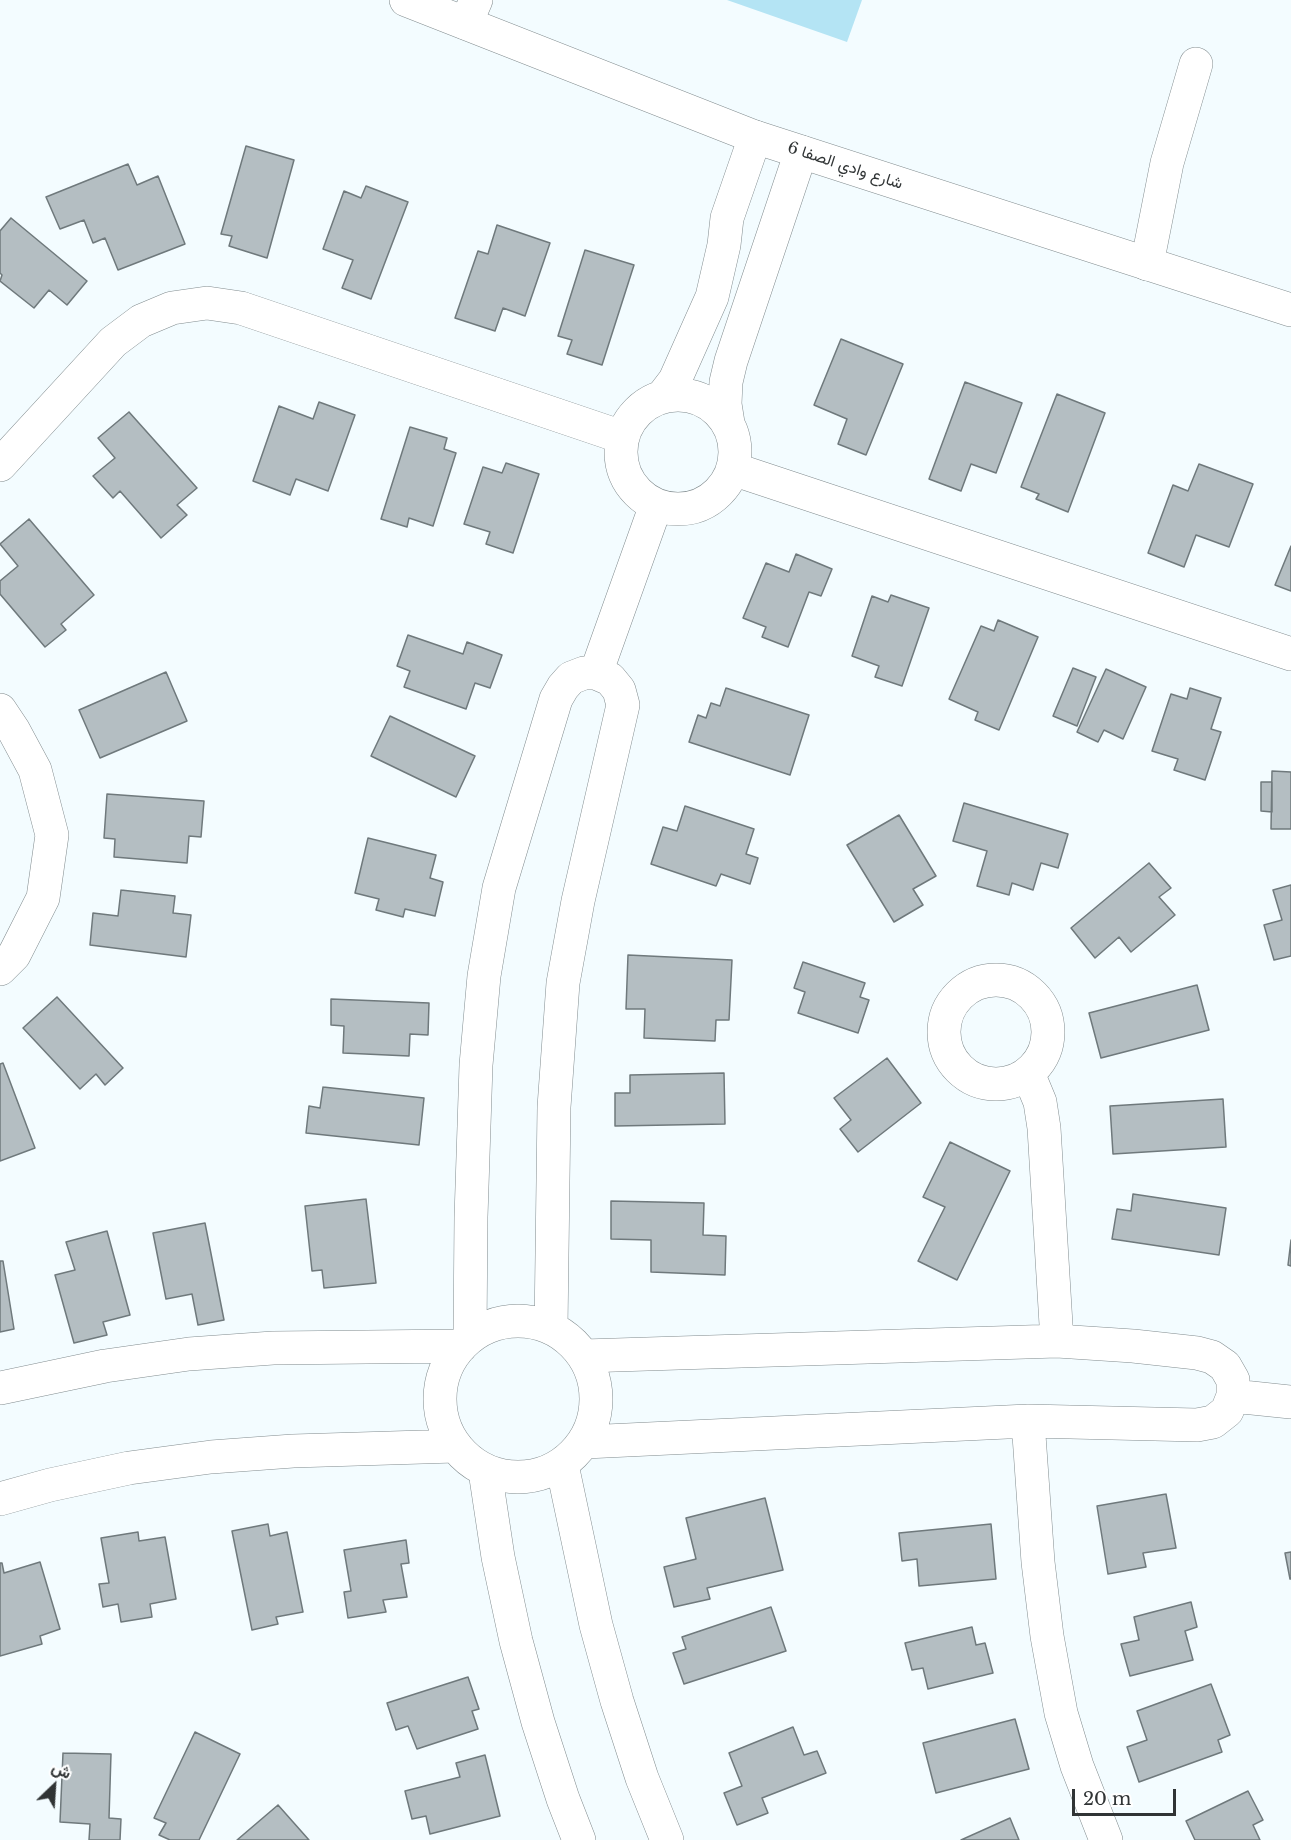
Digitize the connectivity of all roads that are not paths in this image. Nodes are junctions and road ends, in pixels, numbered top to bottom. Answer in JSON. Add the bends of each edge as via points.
{"nodes":[{"id":1,"x":406,"y":0,"type":"edge"},
{"id":2,"x":471,"y":12,"type":"edge"},
{"id":3,"x":1196,"y":64,"type":"dead end"},
{"id":4,"x":754,"y":137,"type":"junction"},
{"id":5,"x":801,"y":152,"type":"junction"},
{"id":6,"x":727,"y":218,"type":"junction"},
{"id":7,"x":773,"y":234,"type":"junction"},
{"id":8,"x":1147,"y":264,"type":"junction"},
{"id":9,"x":1291,"y":310,"type":"edge"},
{"id":10,"x":698,"y":327,"type":"junction"},
{"id":11,"x":737,"y":341,"type":"junction"},
{"id":12,"x":662,"y":397,"type":"junction"},
{"id":13,"x":728,"y":423,"type":"junction"},
{"id":14,"x":622,"y":436,"type":"junction"},
{"id":15,"x":0,"y":465,"type":"edge"},
{"id":16,"x":733,"y":469,"type":"junction"},
{"id":17,"x":656,"y":505,"type":"junction"},
{"id":18,"x":1291,"y":654,"type":"edge"},
{"id":19,"x":596,"y":673,"type":"junction"},
{"id":20,"x":0,"y":710,"type":"edge"},
{"id":21,"x":0,"y":969,"type":"edge"},
{"id":22,"x":1028,"y":1073,"type":"dead end"},
{"id":23,"x":551,"y":1328,"type":"junction"},
{"id":24,"x":466,"y":1341,"type":"junction"},
{"id":25,"x":1057,"y":1341,"type":"junction"},
{"id":26,"x":584,"y":1356,"type":"junction"},
{"id":27,"x":0,"y":1389,"type":"edge"},
{"id":28,"x":1233,"y":1396,"type":"junction"},
{"id":29,"x":1291,"y":1402,"type":"edge"},
{"id":30,"x":1028,"y":1421,"type":"junction"},
{"id":31,"x":455,"y":1446,"type":"junction"},
{"id":32,"x":573,"y":1454,"type":"junction"},
{"id":33,"x":485,"y":1471,"type":"junction"},
{"id":34,"x":0,"y":1498,"type":"edge"},
{"id":35,"x":579,"y":1840,"type":"edge"},
{"id":36,"x":667,"y":1840,"type":"edge"},
{"id":37,"x":1106,"y":1840,"type":"edge"}],
"edges":[{"from":1,"to":2,"type":"street","name":"شارع وادي الصفا 6"},
{"from":2,"to":4,"type":"street","name":"شارع وادي الصفا 6"},
{"from":3,"to":8,"type":"street","via":[[1167,163]]},
{"from":4,"to":5,"type":"street","name":"شارع وادي الصفا 6"},
{"from":4,"to":6,"type":"street"},
{"from":5,"to":7,"type":"street"},
{"from":5,"to":8,"type":"street","name":"شارع وادي الصفا 6"},
{"from":6,"to":7,"type":"street"},
{"from":6,"to":10,"type":"street","via":[[719,272]]},
{"from":7,"to":11,"type":"street"},
{"from":8,"to":9,"type":"street","name":"شارع وادي الصفا 6"},
{"from":10,"to":11,"type":"street"},
{"from":10,"to":12,"type":"street","via":[[675,380]]},
{"from":11,"to":13,"type":"street","via":[[726,382]]},
{"from":12,"to":13,"type":"street","via":[[681,395],[699,399],[716,409]]},
{"from":12,"to":14,"type":"street","via":[[631,418]]},
{"from":13,"to":16,"type":"street","via":[[734,438]]},
{"from":14,"to":15,"type":"street","via":[[242,308],[207,303],[172,308],[141,321],[113,342]]},
{"from":14,"to":17,"type":"street","via":[[620,453],[630,484]]},
{"from":16,"to":17,"type":"street","via":[[725,486],[694,507],[674,509]]},
{"from":16,"to":18,"type":"street"},
{"from":17,"to":19,"type":"street"},
{"from":19,"to":23,"type":"street","via":[[610,679],[619,690],[623,705],[578,901],[564,983],[554,1107]]},
{"from":19,"to":24,"type":"street","via":[[572,678],[556,699],[499,888],[484,976],[476,1065]]},
{"from":20,"to":21,"type":"street","via":[[35,770],[52,835],[43,898],[14,955]]},
{"from":22,"to":25,"type":"street","via":[[1040,1102],[1044,1128]]},
{"from":23,"to":24,"type":"street","via":[[510,1321],[489,1326]]},
{"from":23,"to":26,"type":"street","via":[[570,1340]]},
{"from":24,"to":27,"type":"street","via":[[189,1354],[105,1366]]},
{"from":24,"to":31,"type":"street","via":[[443,1374],[439,1398],[443,1424]]},
{"from":25,"to":26,"type":"street"},
{"from":25,"to":28,"type":"street","via":[[1212,1357],[1225,1366],[1233,1380]]},
{"from":26,"to":32,"type":"street","via":[[594,1377],[597,1400],[594,1422]]},
{"from":28,"to":29,"type":"street"},
{"from":28,"to":30,"type":"street","via":[[1227,1412],[1213,1422],[1197,1425]]},
{"from":30,"to":32,"type":"street"},
{"from":30,"to":37,"type":"street","via":[[1038,1562],[1061,1713]]},
{"from":31,"to":33,"type":"street"},
{"from":31,"to":34,"type":"street","via":[[210,1457],[129,1468]]},
{"from":32,"to":33,"type":"street","via":[[538,1476],[511,1478]]},
{"from":32,"to":36,"type":"street","via":[[602,1647],[642,1778]]},
{"from":33,"to":35,"type":"street","via":[[516,1641],[545,1744]]}]}
